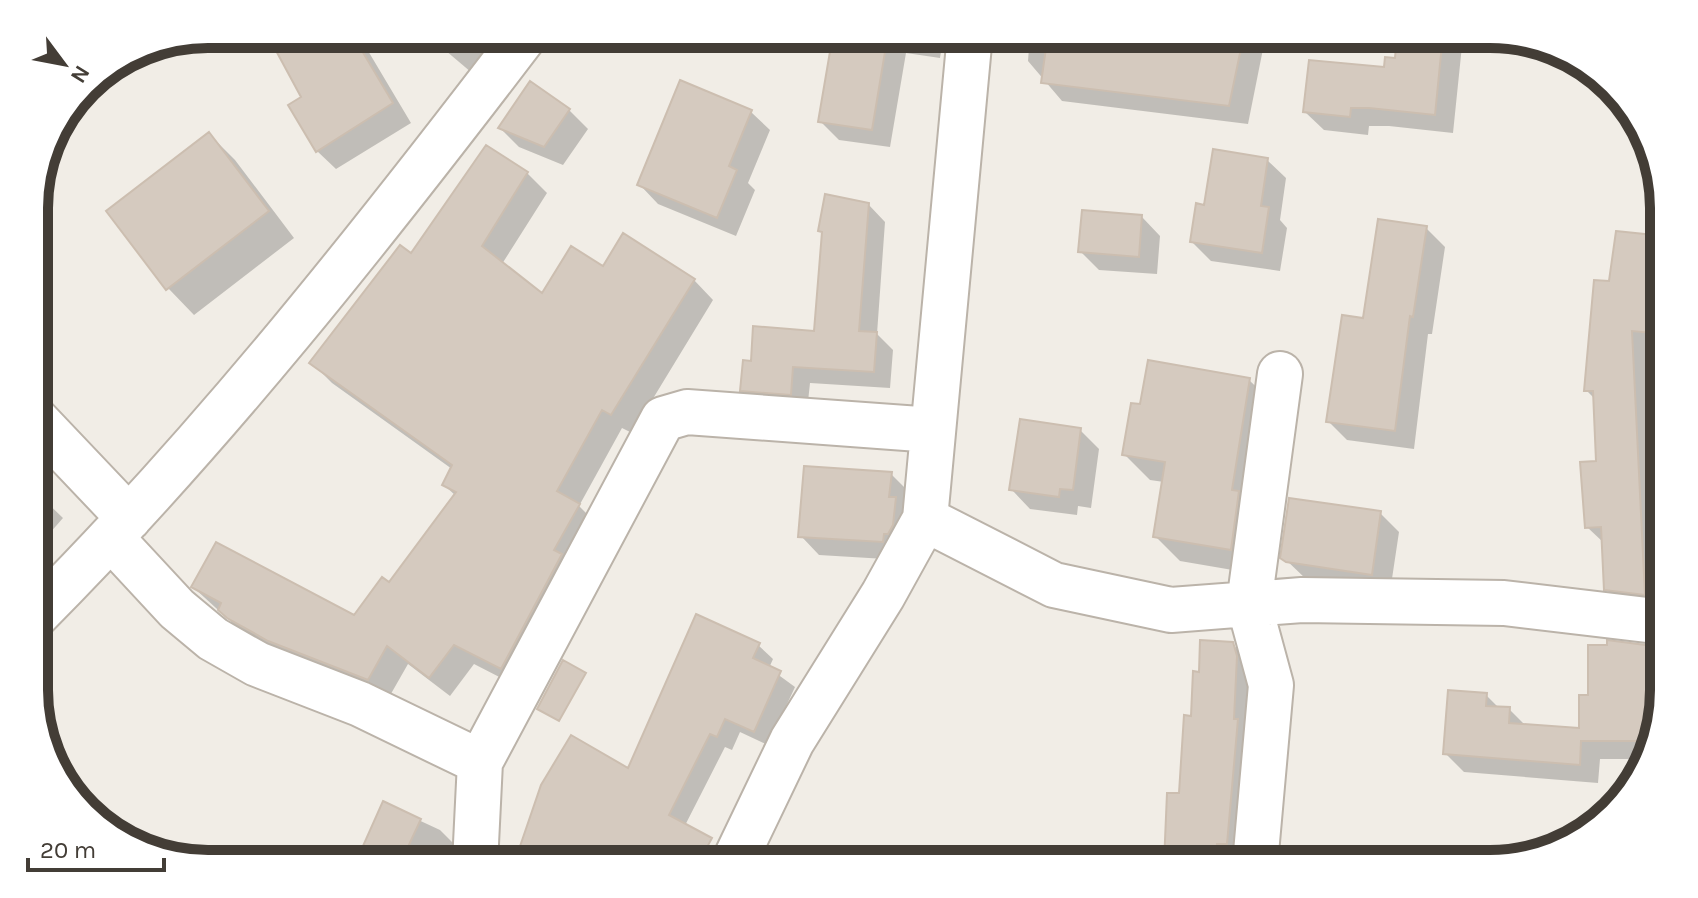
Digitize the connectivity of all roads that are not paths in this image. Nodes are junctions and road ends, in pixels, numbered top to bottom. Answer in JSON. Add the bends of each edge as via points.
{"nodes":[{"id":1,"x":515,"y":48,"type":"edge"},
{"id":2,"x":969,"y":48,"type":"edge"},
{"id":3,"x":1280,"y":374,"type":"dead end"},
{"id":4,"x":933,"y":430,"type":"junction"},
{"id":5,"x":48,"y":436,"type":"edge"},
{"id":6,"x":925,"y":519,"type":"junction"},
{"id":7,"x":121,"y":529,"type":"junction"},
{"id":8,"x":48,"y":603,"type":"edge"},
{"id":9,"x":1249,"y":604,"type":"junction"},
{"id":10,"x":1650,"y":620,"type":"edge"},
{"id":11,"x":480,"y":762,"type":"junction"},
{"id":12,"x":476,"y":850,"type":"edge"},
{"id":13,"x":740,"y":850,"type":"edge"},
{"id":14,"x":1256,"y":850,"type":"edge"}],
"edges":[{"from":1,"to":7,"type":"street","via":[[371,238]]},
{"from":2,"to":4,"type":"street"},
{"from":3,"to":9,"type":"street"},
{"from":4,"to":6,"type":"street"},
{"from":4,"to":11,"type":"street","via":[[687,412],[663,419]]},
{"from":5,"to":7,"type":"street"},
{"from":6,"to":9,"type":"street","via":[[1054,585],[1171,610]]},
{"from":6,"to":13,"type":"street","via":[[792,741]]},
{"from":7,"to":8,"type":"street"},
{"from":7,"to":11,"type":"street","via":[[177,609],[213,639],[257,664],[360,704]]},
{"from":9,"to":10,"type":"street","via":[[1504,603]]},
{"from":9,"to":14,"type":"street","via":[[1271,685]]},
{"from":11,"to":12,"type":"street"}]}
